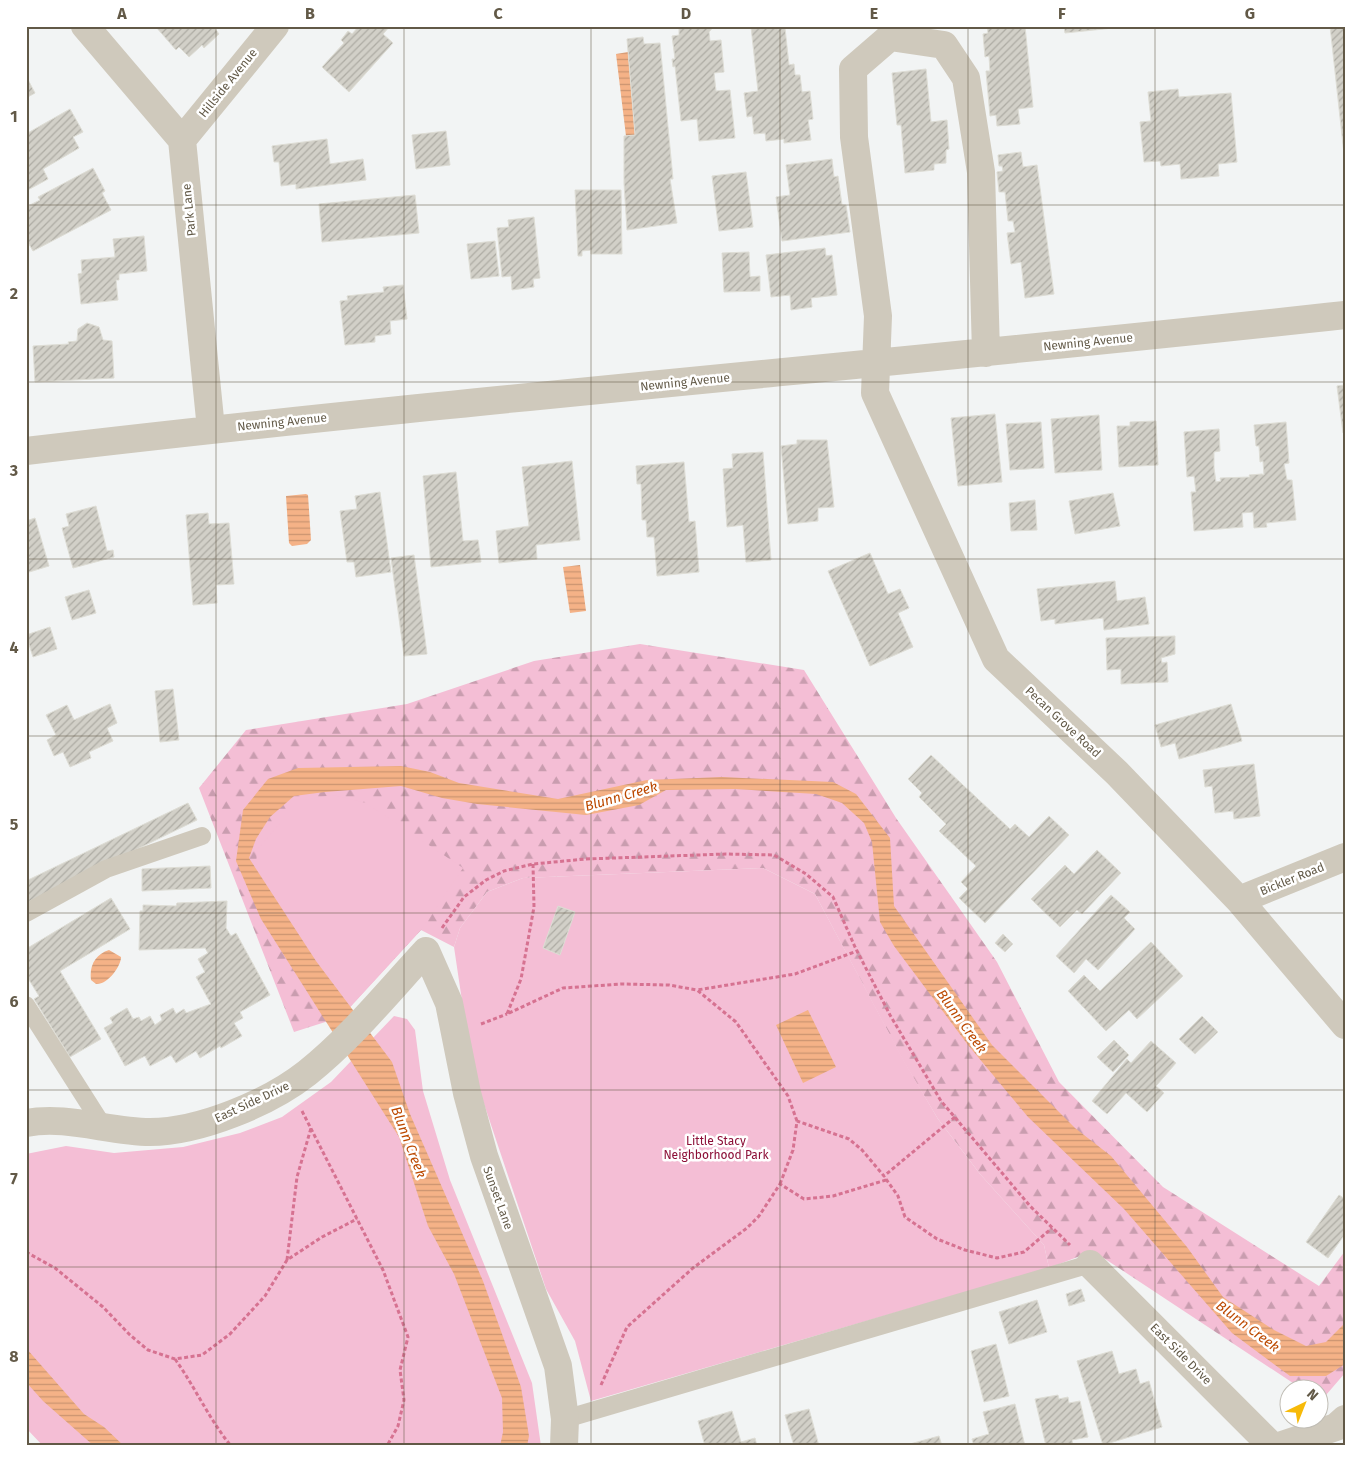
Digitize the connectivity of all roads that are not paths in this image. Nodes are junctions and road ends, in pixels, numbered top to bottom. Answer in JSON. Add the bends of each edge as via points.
{"nodes":[{"id":1,"x":85,"y":26,"type":"edge"},
{"id":2,"x":275,"y":26,"type":"edge"},
{"id":3,"x":182,"y":140,"type":"junction"},
{"id":4,"x":1345,"y":315,"type":"edge"},
{"id":5,"x":986,"y":353,"type":"junction"},
{"id":6,"x":877,"y":363,"type":"junction"},
{"id":7,"x":211,"y":429,"type":"junction"},
{"id":8,"x":26,"y":451,"type":"edge"},
{"id":9,"x":202,"y":836,"type":"dead end"},
{"id":10,"x":1345,"y":857,"type":"edge"},
{"id":11,"x":1238,"y":900,"type":"junction"},
{"id":12,"x":26,"y":913,"type":"edge"},
{"id":13,"x":426,"y":951,"type":"joint"},
{"id":14,"x":26,"y":1005,"type":"edge"},
{"id":15,"x":1345,"y":1025,"type":"edge"},
{"id":16,"x":26,"y":1123,"type":"edge"},
{"id":17,"x":103,"y":1126,"type":"junction"},
{"id":18,"x":1090,"y":1264,"type":"joint"},
{"id":19,"x":574,"y":1416,"type":"junction"},
{"id":20,"x":1345,"y":1419,"type":"edge"},
{"id":21,"x":564,"y":1446,"type":"edge"},
{"id":22,"x":1272,"y":1446,"type":"edge"},
{"id":23,"x":1279,"y":1446,"type":"edge"}],
"edges":[{"from":1,"to":3,"type":"street"},
{"from":2,"to":3,"type":"street","name":"Hillside Avenue"},
{"from":3,"to":7,"type":"street","name":"Park Lane"},
{"from":4,"to":5,"type":"street","name":"Newning Avenue"},
{"from":5,"to":6,"type":"street","name":"Newning Avenue"},
{"from":5,"to":6,"type":"street","name":"Pecan Grove Road","via":[[981,172],[966,78],[944,45],[890,37],[852,69],[854,137],[878,316]]},
{"from":6,"to":7,"type":"street","name":"Newning Avenue"},
{"from":6,"to":11,"type":"street","name":"Pecan Grove Road","via":[[876,393],[996,659],[1117,773]]},
{"from":7,"to":8,"type":"street","name":"Newning Avenue"},
{"from":9,"to":12,"type":"lane","via":[[106,869]]},
{"from":10,"to":11,"type":"street","name":"Bickler Road"},
{"from":11,"to":15,"type":"street","name":"Pecan Grove Road"},
{"from":13,"to":17,"type":"street","name":"East Side Drive","via":[[362,1021],[298,1079],[223,1119],[181,1130],[149,1132]]},
{"from":13,"to":19,"type":"street","name":"Sunset Lane","via":[[449,1003],[467,1093],[484,1156]]},
{"from":14,"to":17,"type":"lane"},
{"from":16,"to":17,"type":"street","name":"East Side Drive","via":[[39,1120]]},
{"from":18,"to":19,"type":"lane"},
{"from":18,"to":22,"type":"street","name":"East Side Drive"},
{"from":19,"to":21,"type":"street","name":"Sunset Lane"},
{"from":20,"to":23,"type":"street","via":[[1336,1427]]}]}
